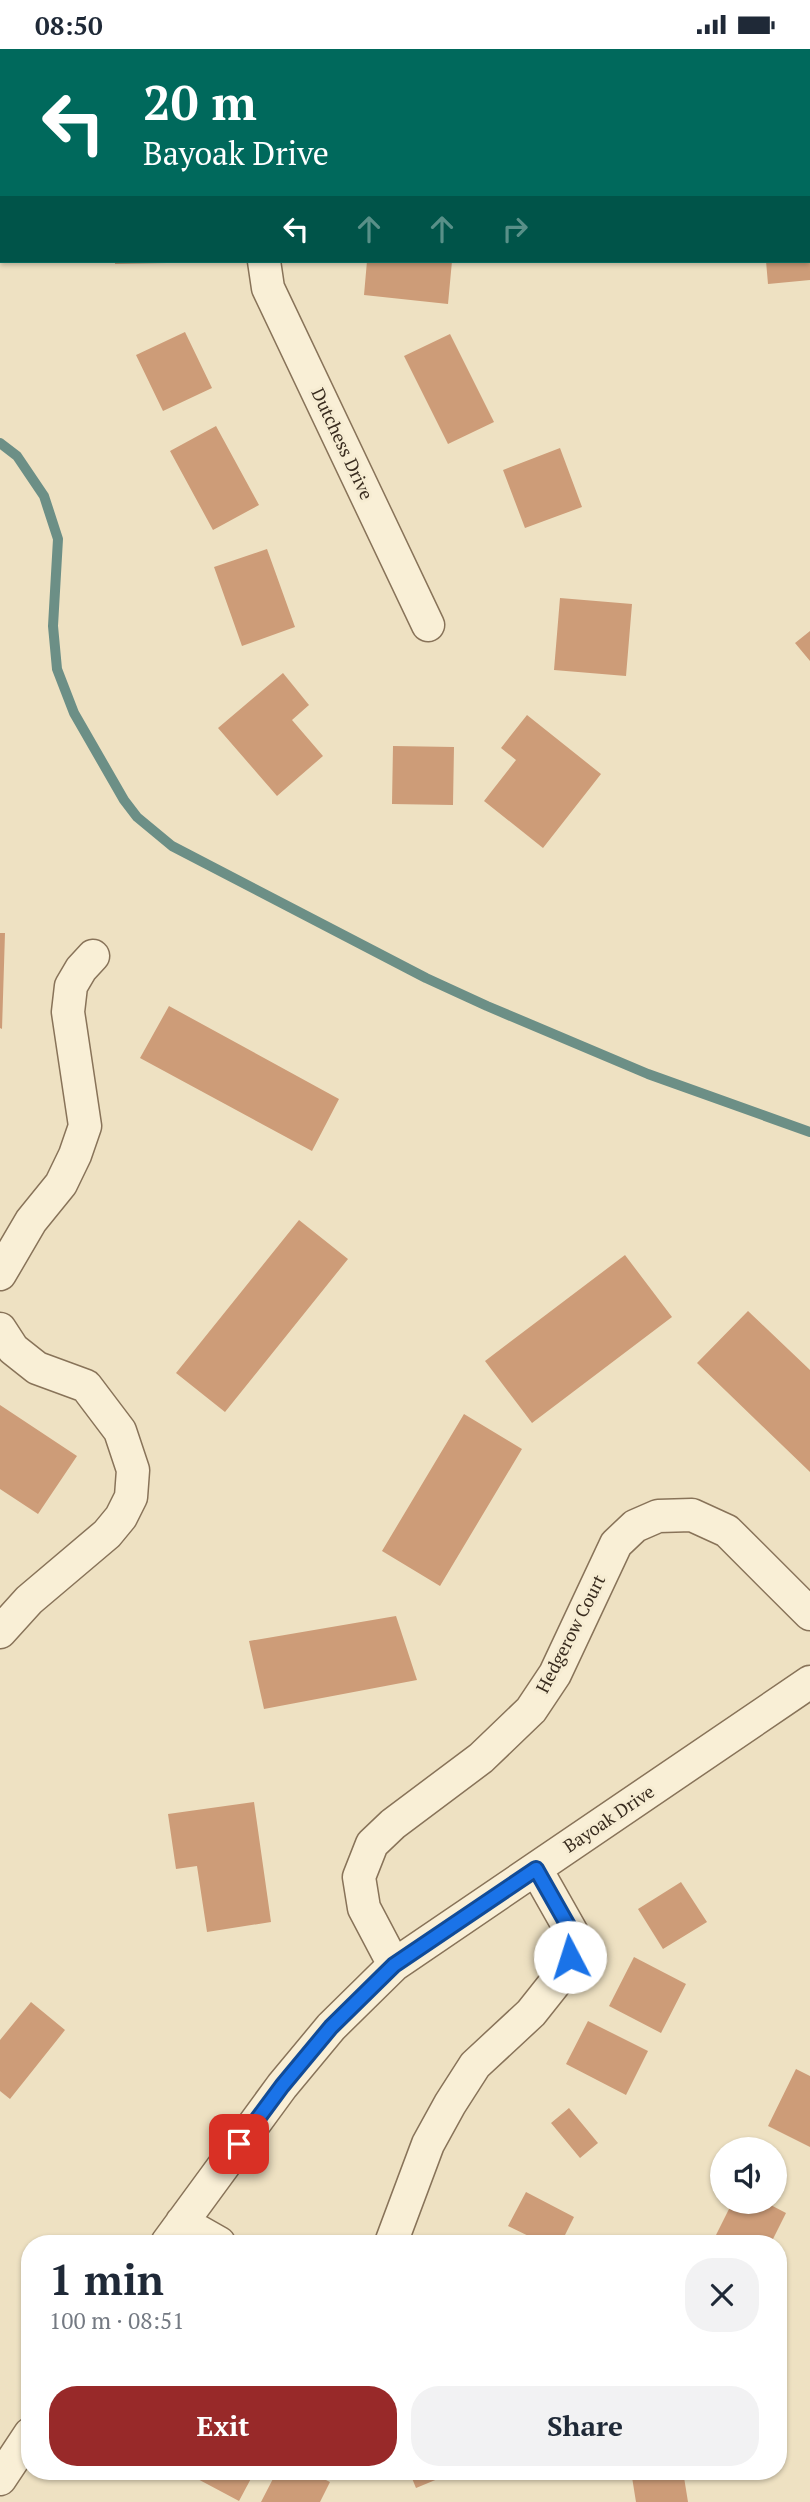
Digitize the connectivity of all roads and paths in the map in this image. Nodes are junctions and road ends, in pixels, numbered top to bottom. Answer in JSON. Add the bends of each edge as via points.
{"nodes":[{"id":1,"x":264,"y":263,"type":"edge"},
{"id":2,"x":428,"y":625,"type":"dead end"},
{"id":3,"x":93,"y":956,"type":"dead end"},
{"id":4,"x":0,"y":1274,"type":"edge"},
{"id":5,"x":0,"y":1329,"type":"edge"},
{"id":6,"x":810,"y":1614,"type":"edge"},
{"id":7,"x":0,"y":1632,"type":"edge"},
{"id":8,"x":810,"y":1682,"type":"edge"},
{"id":9,"x":536,"y":1869,"type":"junction"},
{"id":10,"x":394,"y":1965,"type":"junction"},
{"id":11,"x":175,"y":2233,"type":"edge"},
{"id":12,"x":394,"y":2235,"type":"edge"},
{"id":13,"x":21,"y":2448,"type":"edge"},
{"id":14,"x":0,"y":2479,"type":"edge"}],
"edges":[{"from":1,"to":2,"type":"street","name":"Dutchess Drive","via":[[268,288]]},
{"from":3,"to":4,"type":"street","via":[[71,986],[68,1012],[85,1126],[61,1184]]},
{"from":5,"to":7,"type":"street","via":[[13,1349],[37,1367],[86,1386],[120,1431],[133,1470],[131,1497],[121,1517]]},
{"from":6,"to":10,"type":"street","name":"Hedgerow Court","via":[[727,1531],[692,1515],[658,1516],[635,1526],[616,1544],[555,1674],[531,1710],[481,1758],[372,1844],[359,1877],[365,1908]]},
{"from":8,"to":9,"type":"street","name":"Bayoak Drive"},
{"from":9,"to":10,"type":"street","name":"Bayoak Drive"},
{"from":9,"to":12,"type":"street","via":[[575,1938],[570,1957],[531,2013],[475,2065],[450,2104],[428,2144]]},
{"from":10,"to":11,"type":"street","name":"Bayoak Drive","via":[[331,2027],[282,2086]]},
{"from":13,"to":14,"type":"street"}]}
